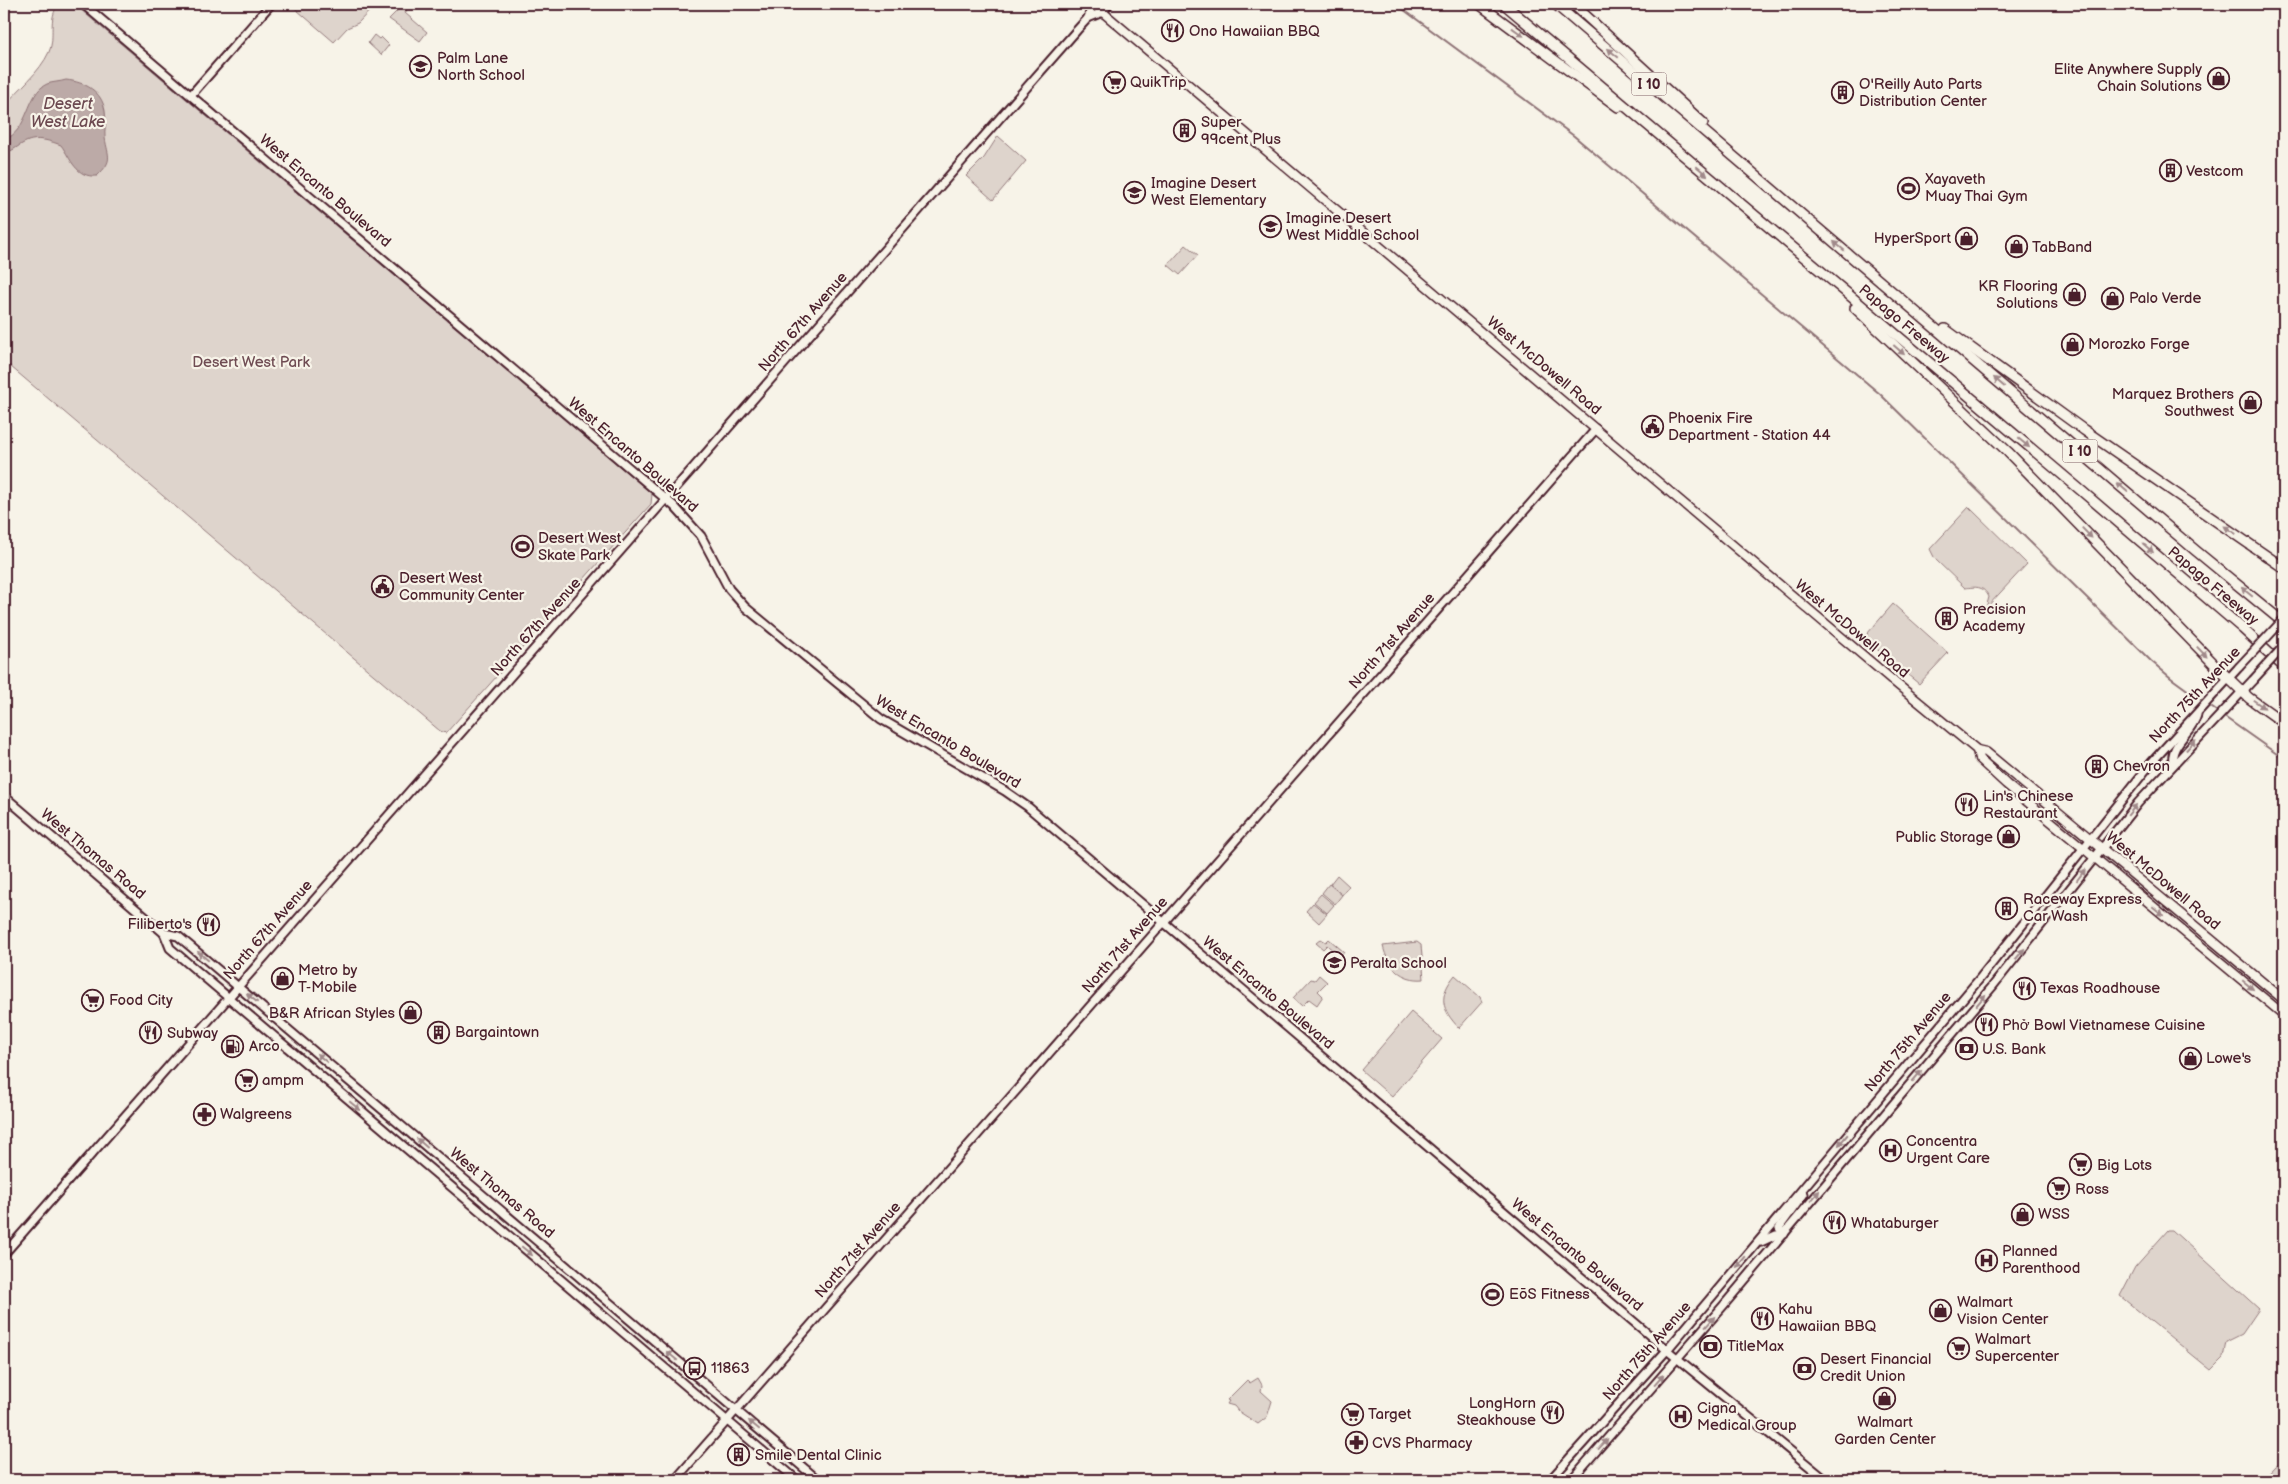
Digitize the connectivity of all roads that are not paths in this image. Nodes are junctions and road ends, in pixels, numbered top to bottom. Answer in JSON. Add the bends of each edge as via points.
{"nodes":[{"id":1,"x":83,"y":4,"type":"edge"},
{"id":2,"x":271,"y":4,"type":"edge"},
{"id":3,"x":1093,"y":4,"type":"edge"},
{"id":4,"x":1109,"y":4,"type":"edge"},
{"id":5,"x":1478,"y":4,"type":"edge"},
{"id":6,"x":1504,"y":4,"type":"edge"},
{"id":7,"x":1555,"y":4,"type":"edge"},
{"id":8,"x":1573,"y":4,"type":"edge"},
{"id":9,"x":1102,"y":12,"type":"junction"},
{"id":10,"x":1088,"y":18,"type":"junction"},
{"id":11,"x":190,"y":95,"type":"junction"},
{"id":12,"x":1665,"y":140,"type":"junction"},
{"id":13,"x":1743,"y":164,"type":"junction"},
{"id":14,"x":1802,"y":255,"type":"junction"},
{"id":15,"x":1876,"y":277,"type":"junction"},
{"id":16,"x":1596,"y":429,"type":"junction"},
{"id":17,"x":666,"y":500,"type":"junction"},
{"id":18,"x":2284,"y":568,"type":"edge"},
{"id":19,"x":2284,"y":619,"type":"edge"},
{"id":20,"x":2284,"y":623,"type":"edge"},
{"id":21,"x":2284,"y":646,"type":"edge"},
{"id":22,"x":2284,"y":667,"type":"edge"},
{"id":23,"x":2229,"y":679,"type":"junction"},
{"id":24,"x":2242,"y":691,"type":"junction"},
{"id":25,"x":2199,"y":712,"type":"junction"},
{"id":26,"x":2284,"y":723,"type":"edge"},
{"id":27,"x":1977,"y":750,"type":"junction"},
{"id":28,"x":2173,"y":764,"type":"junction"},
{"id":29,"x":4,"y":796,"type":"edge"},
{"id":30,"x":2090,"y":838,"type":"junction"},
{"id":31,"x":2102,"y":848,"type":"junction"},
{"id":32,"x":2083,"y":849,"type":"junction"},
{"id":33,"x":2094,"y":858,"type":"junction"},
{"id":34,"x":1163,"y":922,"type":"junction"},
{"id":35,"x":164,"y":933,"type":"junction"},
{"id":36,"x":237,"y":986,"type":"junction"},
{"id":37,"x":228,"y":996,"type":"junction"},
{"id":38,"x":2284,"y":1000,"type":"edge"},
{"id":39,"x":2284,"y":1015,"type":"edge"},
{"id":40,"x":1822,"y":1165,"type":"junction"},
{"id":41,"x":516,"y":1224,"type":"junction"},
{"id":42,"x":507,"y":1234,"type":"junction"},
{"id":43,"x":1784,"y":1234,"type":"junction"},
{"id":44,"x":1755,"y":1246,"type":"junction"},
{"id":45,"x":4,"y":1254,"type":"edge"},
{"id":46,"x":598,"y":1293,"type":"junction"},
{"id":47,"x":589,"y":1304,"type":"junction"},
{"id":48,"x":1667,"y":1350,"type":"junction"},
{"id":49,"x":1678,"y":1359,"type":"junction"},
{"id":50,"x":736,"y":1410,"type":"junction"},
{"id":51,"x":727,"y":1421,"type":"junction"},
{"id":52,"x":675,"y":1480,"type":"edge"},
{"id":53,"x":797,"y":1480,"type":"edge"},
{"id":54,"x":818,"y":1480,"type":"edge"},
{"id":55,"x":1550,"y":1480,"type":"edge"},
{"id":56,"x":1570,"y":1480,"type":"edge"},
{"id":57,"x":1826,"y":1480,"type":"edge"}],
"edges":[{"from":1,"to":11,"type":"main road","name":"West Encanto Boulevard"},
{"from":2,"to":11,"type":"main road"},
{"from":3,"to":9,"type":"main road","name":"West McDowell Road"},
{"from":3,"to":10,"type":"main road","name":"North 67th Avenue"},
{"from":4,"to":9,"type":"main road","name":"North 67th Avenue"},
{"from":5,"to":12,"type":"highway","one_way":true},
{"from":6,"to":12,"type":"highway","name":"Papago Freeway","number":"I 10"},
{"from":13,"to":7,"type":"highway","name":"Papago Freeway","number":"I 10","one_way":true},
{"from":8,"to":13,"type":"highway","via":[[1688,108]]},
{"from":9,"to":10,"type":"main road","name":"North 67th Avenue"},
{"from":9,"to":16,"type":"main road","name":"West McDowell Road"},
{"from":10,"to":17,"type":"main road","name":"North 67th Avenue"},
{"from":11,"to":17,"type":"main road","name":"West Encanto Boulevard"},
{"from":12,"to":14,"type":"highway","name":"Papago Freeway","number":"I 10","one_way":true},
{"from":15,"to":13,"type":"highway","name":"Papago Freeway","number":"I 10","one_way":true},
{"from":14,"to":22,"type":"highway","name":"Papago Freeway","number":"I 10","one_way":true,"via":[[2085,493]]},
{"from":14,"to":23,"type":"highway","one_way":true,"via":[[1888,341],[2008,452]]},
{"from":18,"to":15,"type":"highway","one_way":true,"via":[[2020,385]]},
{"from":20,"to":15,"type":"highway","name":"Papago Freeway","number":"I 10","one_way":true},
{"from":16,"to":27,"type":"main road","name":"West McDowell Road"},
{"from":16,"to":34,"type":"main road","name":"North 71st Avenue"},
{"from":17,"to":34,"type":"main road","name":"West Encanto Boulevard","via":[[701,536],[729,589],[745,607],[881,719],[1028,807]]},
{"from":17,"to":36,"type":"main road","name":"North 67th Avenue"},
{"from":19,"to":23,"type":"main road","name":"North 75th Avenue","bridge":true},
{"from":21,"to":24,"type":"main road","name":"North 75th Avenue","bridge":true},
{"from":23,"to":24,"type":"highway"},
{"from":23,"to":25,"type":"main road","name":"North 75th Avenue"},
{"from":24,"to":26,"type":"highway","one_way":true},
{"from":28,"to":24,"type":"main road","name":"North 75th Avenue","one_way":true},
{"from":25,"to":28,"type":"main road","via":[[2176,747]]},
{"from":25,"to":30,"type":"main road","name":"North 75th Avenue","via":[[2152,762]]},
{"from":27,"to":30,"type":"main road","name":"West McDowell Road","via":[[1986,752]]},
{"from":27,"to":32,"type":"main road","name":"West McDowell Road","via":[[1979,759]]},
{"from":31,"to":28,"type":"main road","name":"North 75th Avenue","one_way":true},
{"from":29,"to":35,"type":"main road","name":"West Thomas Road"},
{"from":30,"to":31,"type":"main road","name":"West McDowell Road"},
{"from":30,"to":32,"type":"main road","name":"North 75th Avenue"},
{"from":31,"to":33,"type":"main road","name":"North 75th Avenue"},
{"from":31,"to":38,"type":"main road","name":"West McDowell Road"},
{"from":32,"to":33,"type":"main road","name":"West McDowell Road"},
{"from":32,"to":40,"type":"main road","name":"North 75th Avenue","one_way":true},
{"from":33,"to":39,"type":"main road","name":"West McDowell Road","one_way":true},
{"from":43,"to":33,"type":"main road","name":"North 75th Avenue","one_way":true,"via":[[2028,944]]},
{"from":34,"to":48,"type":"main road","name":"West Encanto Boulevard"},
{"from":34,"to":50,"type":"main road","name":"North 71st Avenue"},
{"from":36,"to":35,"type":"main road","name":"West Thomas Road","one_way":true,"via":[[178,936]]},
{"from":35,"to":37,"type":"main road","name":"West Thomas Road","via":[[170,948]]},
{"from":36,"to":37,"type":"main road","name":"North 67th Avenue"},
{"from":41,"to":36,"type":"main road","name":"West Thomas Road","one_way":true},
{"from":37,"to":42,"type":"main road","name":"West Thomas Road","one_way":true},
{"from":37,"to":45,"type":"main road","name":"North 67th Avenue"},
{"from":40,"to":43,"type":"main road","via":[[1784,1220],[1780,1228]]},
{"from":40,"to":44,"type":"main road","name":"North 75th Avenue"},
{"from":41,"to":42,"type":"main road"},
{"from":41,"to":46,"type":"main road","name":"West Thomas Road"},
{"from":42,"to":47,"type":"main road","name":"West Thomas Road","one_way":true},
{"from":43,"to":44,"type":"main road","via":[[1767,1238]]},
{"from":49,"to":43,"type":"main road","name":"North 75th Avenue","one_way":true},
{"from":44,"to":48,"type":"main road","name":"North 75th Avenue","one_way":true},
{"from":46,"to":47,"type":"main road"},
{"from":50,"to":46,"type":"main road","name":"West Thomas Road","one_way":true},
{"from":47,"to":51,"type":"main road","name":"West Thomas Road"},
{"from":48,"to":49,"type":"main road","name":"West Encanto Boulevard"},
{"from":48,"to":55,"type":"main road","name":"North 75th Avenue"},
{"from":56,"to":49,"type":"main road","name":"North 75th Avenue","one_way":true},
{"from":49,"to":57,"type":"main road","name":"West Encanto Boulevard"},
{"from":50,"to":51,"type":"main road","name":"North 71st Avenue"},
{"from":54,"to":50,"type":"main road","name":"West Thomas Road","one_way":true},
{"from":51,"to":52,"type":"main road","name":"North 71st Avenue"},
{"from":51,"to":53,"type":"main road","name":"West Thomas Road"}]}
